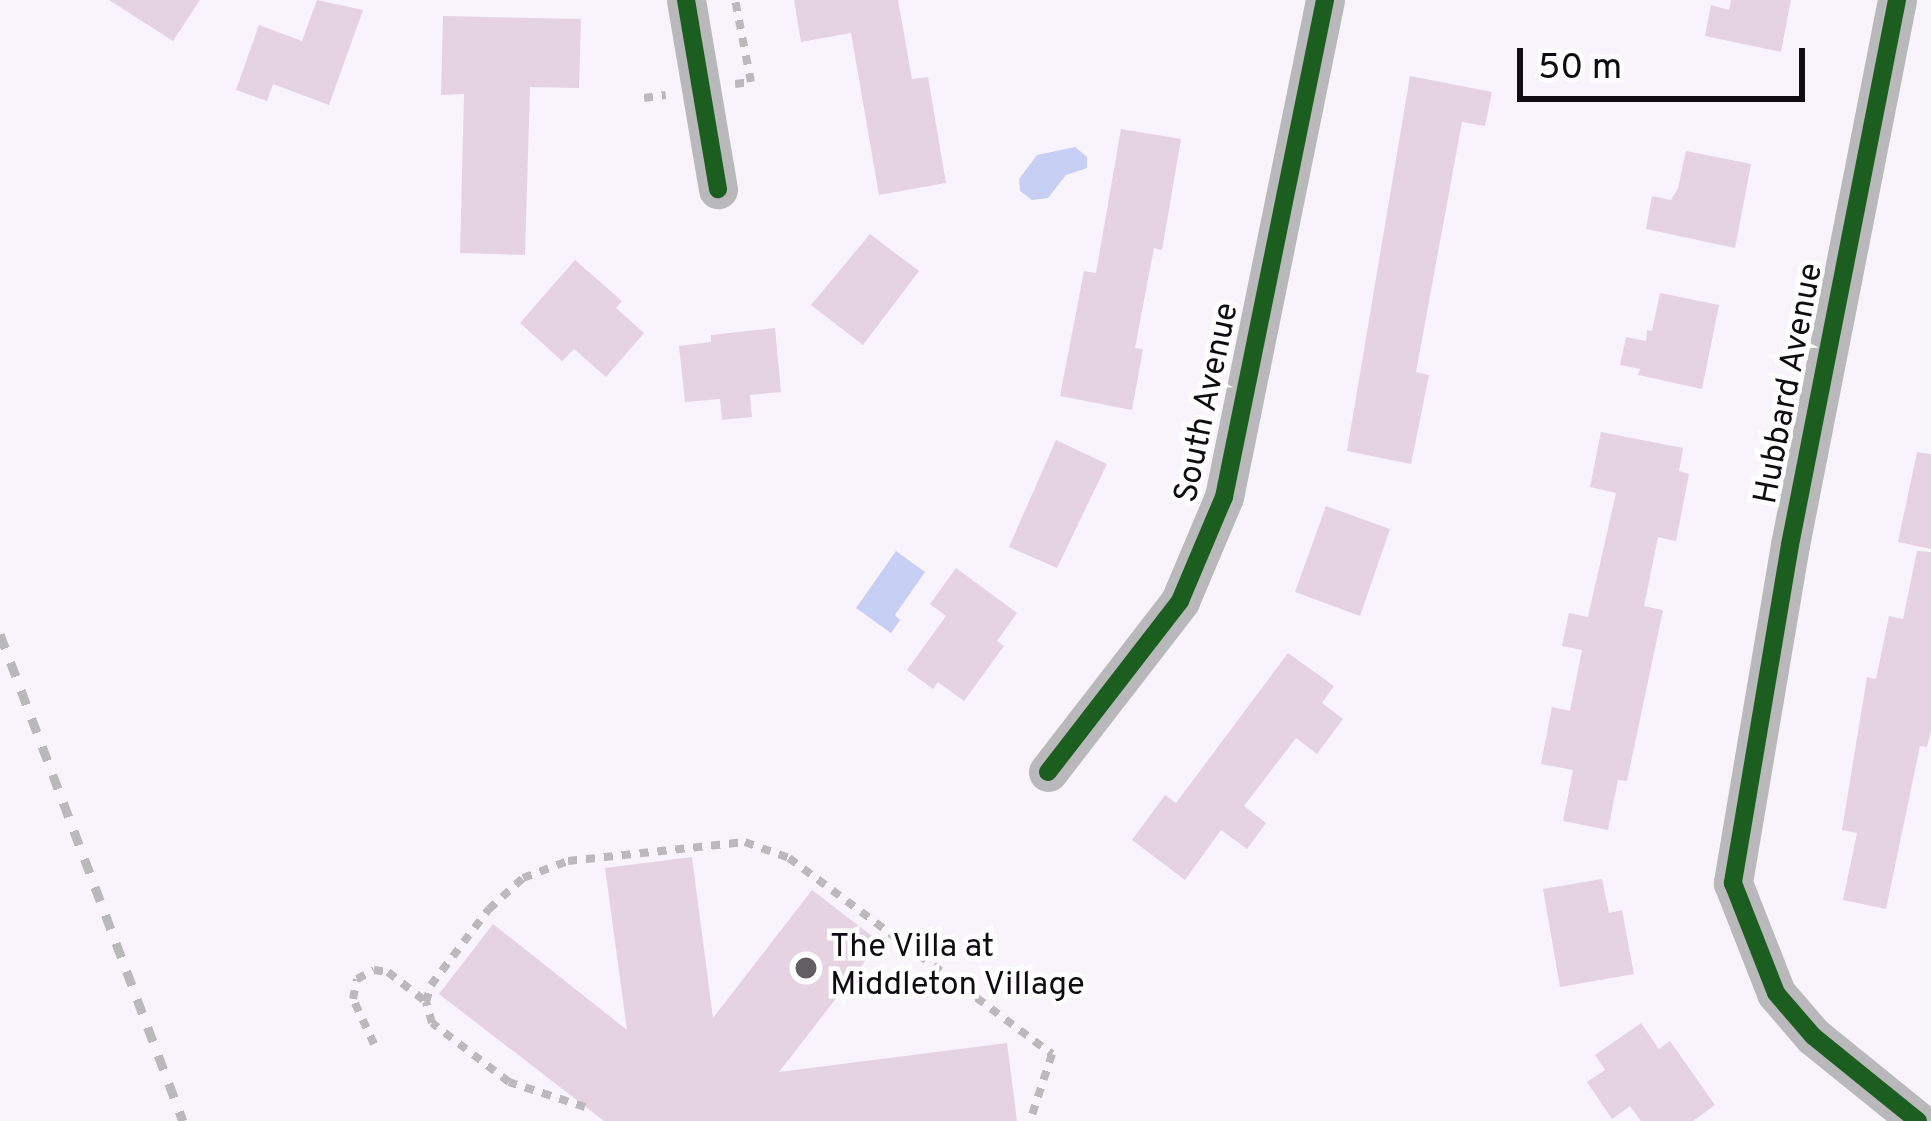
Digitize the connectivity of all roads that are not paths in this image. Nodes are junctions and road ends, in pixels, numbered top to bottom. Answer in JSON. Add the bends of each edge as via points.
{"nodes":[{"id":1,"x":686,"y":0,"type":"edge"},
{"id":2,"x":1325,"y":0,"type":"edge"},
{"id":3,"x":1897,"y":0,"type":"edge"},
{"id":4,"x":718,"y":189,"type":"dead end"},
{"id":5,"x":1048,"y":772,"type":"dead end"},
{"id":6,"x":1918,"y":1121,"type":"edge"}],
"edges":[{"from":1,"to":4,"type":"street"},
{"from":2,"to":5,"type":"street","name":"South Avenue","via":[[1224,497],[1180,601]]},
{"from":3,"to":6,"type":"street","name":"Hubbard Avenue","via":[[1733,883],[1776,993],[1813,1036]]}]}
